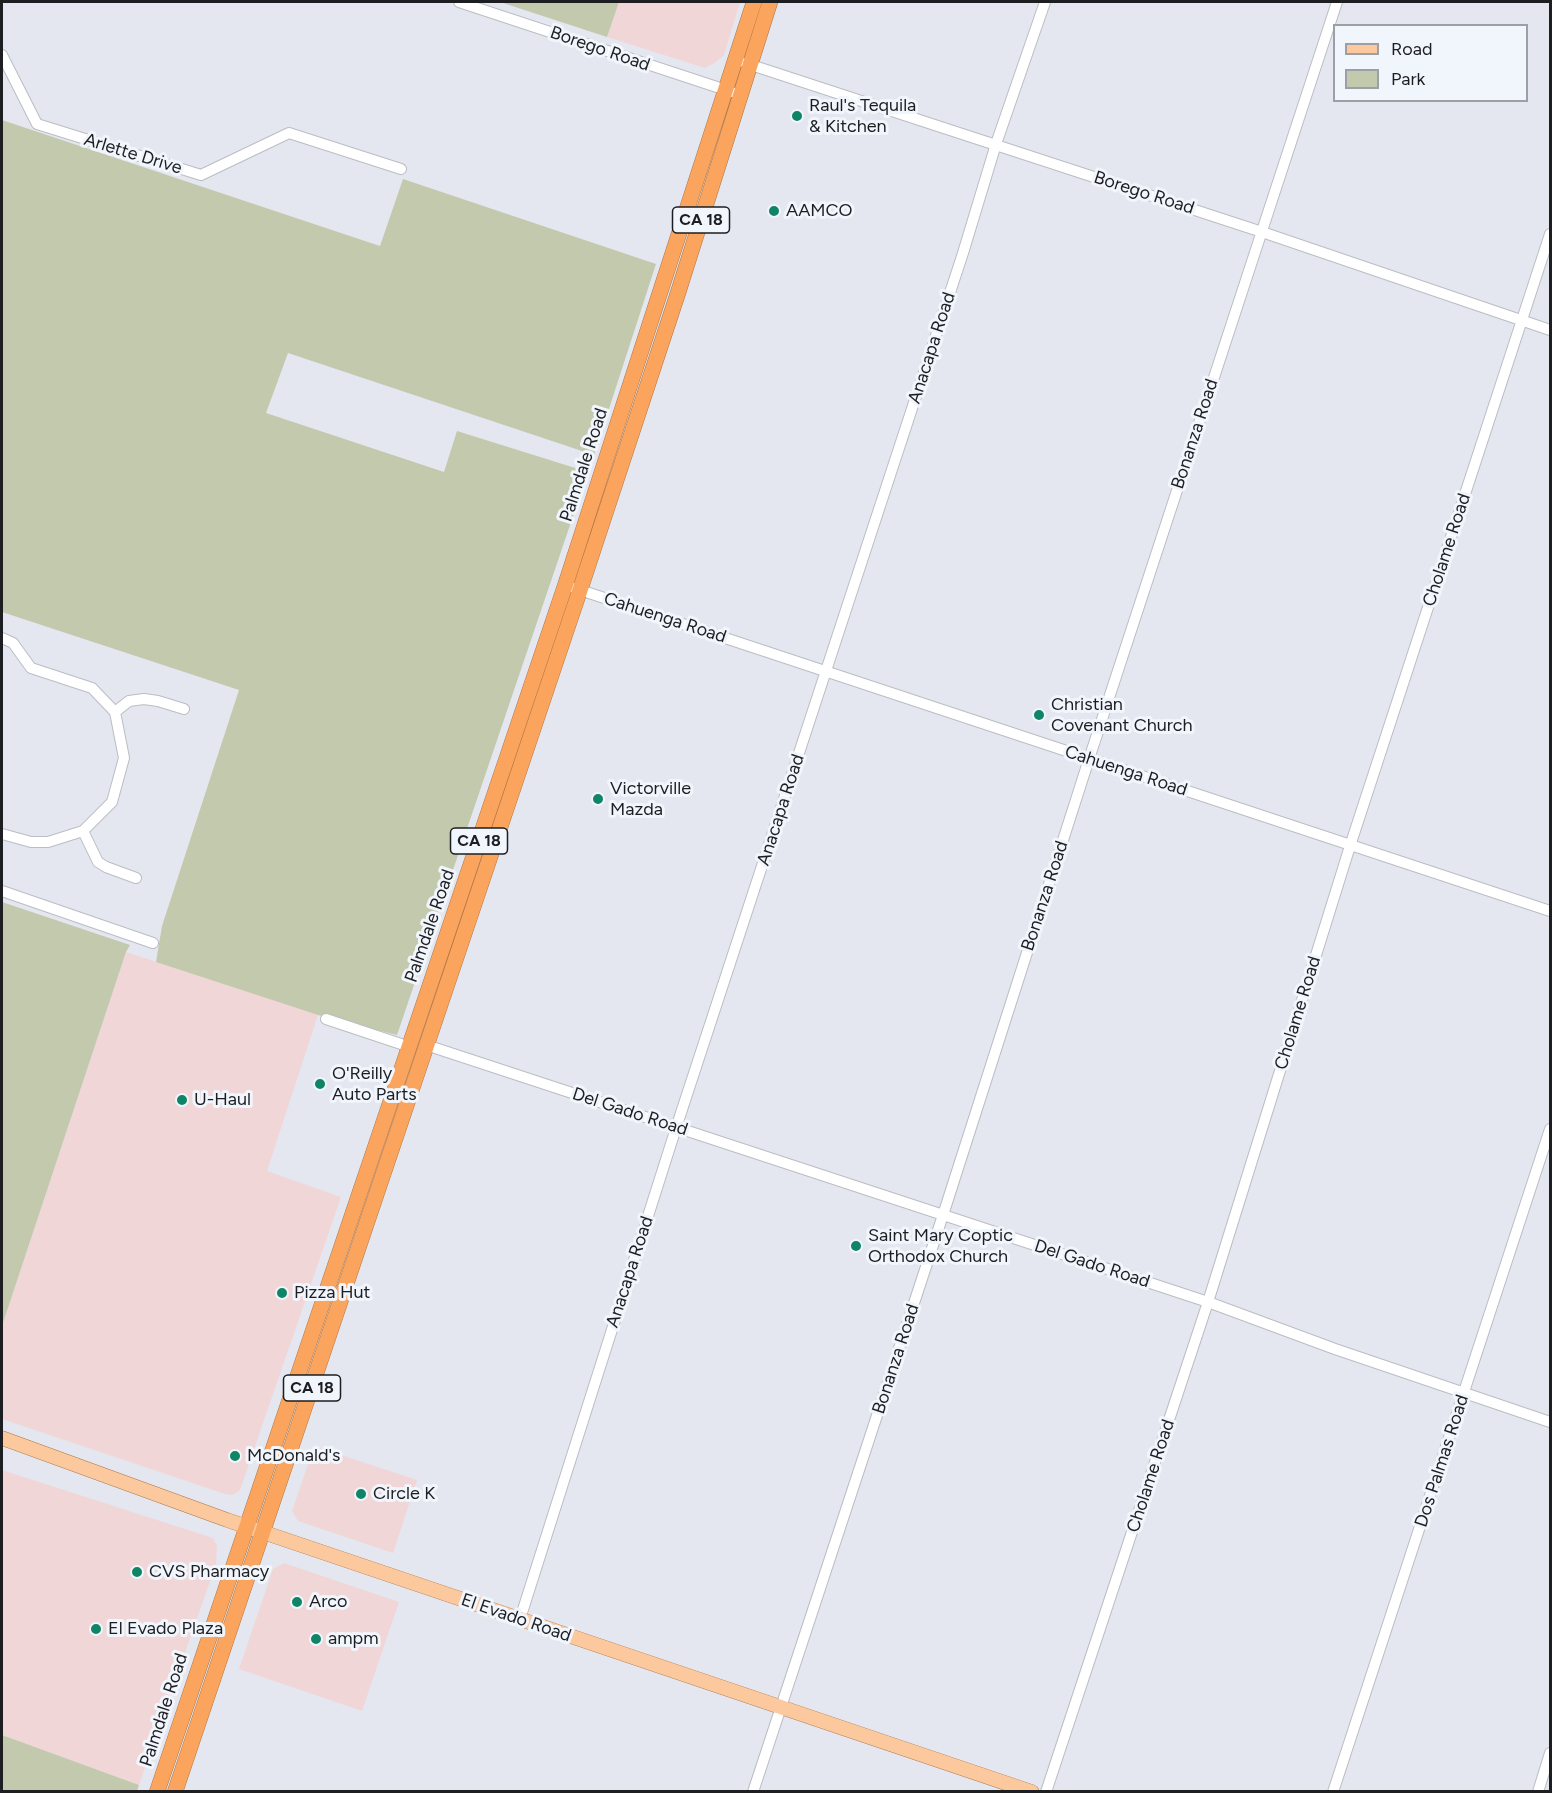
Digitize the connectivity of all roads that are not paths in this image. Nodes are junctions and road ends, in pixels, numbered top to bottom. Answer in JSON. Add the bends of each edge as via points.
{"nodes":[{"id":1,"x":459,"y":2,"type":"edge"},
{"id":2,"x":754,"y":2,"type":"edge"},
{"id":3,"x":770,"y":2,"type":"edge"},
{"id":4,"x":1045,"y":2,"type":"edge"},
{"id":5,"x":1337,"y":2,"type":"edge"},
{"id":6,"x":2,"y":55,"type":"edge"},
{"id":7,"x":743,"y":62,"type":"junction"},
{"id":8,"x":733,"y":93,"type":"junction"},
{"id":9,"x":996,"y":144,"type":"junction"},
{"id":10,"x":401,"y":169,"type":"dead end"},
{"id":11,"x":1262,"y":232,"type":"junction"},
{"id":12,"x":1551,"y":234,"type":"edge"},
{"id":13,"x":1522,"y":320,"type":"junction"},
{"id":14,"x":1551,"y":330,"type":"edge"},
{"id":15,"x":572,"y":588,"type":"junction"},
{"id":16,"x":2,"y":638,"type":"edge"},
{"id":17,"x":826,"y":671,"type":"junction"},
{"id":18,"x":184,"y":709,"type":"dead end"},
{"id":19,"x":115,"y":711,"type":"junction"},
{"id":20,"x":1089,"y":759,"type":"junction"},
{"id":21,"x":83,"y":831,"type":"junction"},
{"id":22,"x":2,"y":834,"type":"edge"},
{"id":23,"x":1350,"y":846,"type":"junction"},
{"id":24,"x":136,"y":878,"type":"dead end"},
{"id":25,"x":2,"y":891,"type":"edge"},
{"id":26,"x":1551,"y":911,"type":"edge"},
{"id":27,"x":153,"y":943,"type":"dead end"},
{"id":28,"x":327,"y":1019,"type":"dead end"},
{"id":29,"x":426,"y":1045,"type":"junction"},
{"id":30,"x":410,"y":1047,"type":"junction"},
{"id":31,"x":676,"y":1128,"type":"junction"},
{"id":32,"x":1551,"y":1129,"type":"edge"},
{"id":33,"x":943,"y":1215,"type":"junction"},
{"id":34,"x":1208,"y":1302,"type":"junction"},
{"id":35,"x":1465,"y":1394,"type":"junction"},
{"id":36,"x":1551,"y":1422,"type":"edge"},
{"id":37,"x":2,"y":1438,"type":"edge"},
{"id":38,"x":246,"y":1527,"type":"junction"},
{"id":39,"x":264,"y":1532,"type":"junction"},
{"id":40,"x":520,"y":1619,"type":"junction"},
{"id":41,"x":196,"y":1676,"type":"junction"},
{"id":42,"x":782,"y":1707,"type":"junction"},
{"id":43,"x":192,"y":1743,"type":"junction"},
{"id":44,"x":1551,"y":1753,"type":"edge"},
{"id":45,"x":157,"y":1791,"type":"edge"},
{"id":46,"x":176,"y":1791,"type":"edge"},
{"id":47,"x":753,"y":1791,"type":"edge"},
{"id":48,"x":1032,"y":1791,"type":"edge"},
{"id":49,"x":1046,"y":1791,"type":"edge"},
{"id":50,"x":1333,"y":1791,"type":"edge"},
{"id":51,"x":1538,"y":1791,"type":"edge"}],
"edges":[{"from":1,"to":8,"type":"street","name":"Borego Road"},
{"from":2,"to":7,"type":"highway","name":"Palmdale Road","number":"CA 18"},
{"from":3,"to":7,"type":"highway","name":"Palmdale Road","number":"CA 18"},
{"from":4,"to":9,"type":"street","name":"Anacapa Road"},
{"from":5,"to":11,"type":"street","name":"Bonanza Road"},
{"from":6,"to":10,"type":"street","name":"Arlette Drive","via":[[37,124],[201,175],[289,133]]},
{"from":7,"to":8,"type":"highway","name":"Palmdale Road","number":"CA 18"},
{"from":7,"to":9,"type":"street","name":"Borego Road"},
{"from":8,"to":15,"type":"highway","name":"Palmdale Road","number":"CA 18","via":[[677,296]]},
{"from":9,"to":11,"type":"street","name":"Borego Road"},
{"from":9,"to":17,"type":"street","name":"Anacapa Road"},
{"from":11,"to":13,"type":"street","name":"Borego Road"},
{"from":11,"to":20,"type":"street","name":"Bonanza Road"},
{"from":12,"to":13,"type":"street","name":"Cholame Road"},
{"from":13,"to":14,"type":"street","name":"Borego Road"},
{"from":13,"to":23,"type":"street","name":"Cholame Road"},
{"from":15,"to":17,"type":"street","name":"Cahuenga Road"},
{"from":15,"to":29,"type":"highway","name":"Palmdale Road","number":"CA 18"},
{"from":15,"to":30,"type":"highway","name":"Palmdale Road","number":"CA 18"},
{"from":16,"to":19,"type":"street","via":[[13,643],[32,668],[92,688]]},
{"from":17,"to":20,"type":"street","name":"Cahuenga Road"},
{"from":17,"to":31,"type":"street","name":"Anacapa Road"},
{"from":18,"to":19,"type":"street","via":[[144,699],[129,701]]},
{"from":19,"to":21,"type":"street","via":[[123,758],[114,796]]},
{"from":20,"to":23,"type":"street","name":"Cahuenga Road"},
{"from":20,"to":33,"type":"street","name":"Bonanza Road"},
{"from":21,"to":22,"type":"street","via":[[48,842]]},
{"from":21,"to":24,"type":"street","via":[[98,862]]},
{"from":23,"to":26,"type":"street","name":"Cahuenga Road"},
{"from":23,"to":34,"type":"street","name":"Cholame Road"},
{"from":25,"to":27,"type":"street"},
{"from":28,"to":30,"type":"street"},
{"from":29,"to":31,"type":"street","name":"Del Gado Road"},
{"from":29,"to":39,"type":"highway","name":"Palmdale Road","number":"CA 18"},
{"from":30,"to":38,"type":"highway","name":"Palmdale Road","number":"CA 18"},
{"from":31,"to":33,"type":"street","name":"Del Gado Road"},
{"from":31,"to":40,"type":"street","name":"Anacapa Road"},
{"from":32,"to":35,"type":"street","name":"Dos Palmas Road"},
{"from":33,"to":34,"type":"street","name":"Del Gado Road"},
{"from":33,"to":42,"type":"street","name":"Bonanza Road"},
{"from":34,"to":35,"type":"street","name":"Del Gado Road"},
{"from":34,"to":49,"type":"street","name":"Cholame Road"},
{"from":35,"to":36,"type":"street","name":"Del Gado Road"},
{"from":35,"to":50,"type":"street","name":"Dos Palmas Road"},
{"from":37,"to":38,"type":"main road","name":"El Evado Road"},
{"from":38,"to":39,"type":"main road","name":"El Evado Road"},
{"from":38,"to":41,"type":"highway","name":"Palmdale Road","number":"CA 18"},
{"from":39,"to":40,"type":"main road","name":"El Evado Road"},
{"from":39,"to":43,"type":"highway","name":"Palmdale Road","number":"CA 18"},
{"from":40,"to":42,"type":"main road","name":"El Evado Road"},
{"from":41,"to":43,"type":"highway","via":[[199,1691],[185,1732]]},
{"from":41,"to":45,"type":"highway","name":"Palmdale Road","number":"CA 18"},
{"from":42,"to":47,"type":"street","name":"Bonanza Road"},
{"from":42,"to":48,"type":"main road","name":"El Evado Road"},
{"from":43,"to":46,"type":"highway","name":"Palmdale Road","number":"CA 18"},
{"from":44,"to":51,"type":"street"}]}
